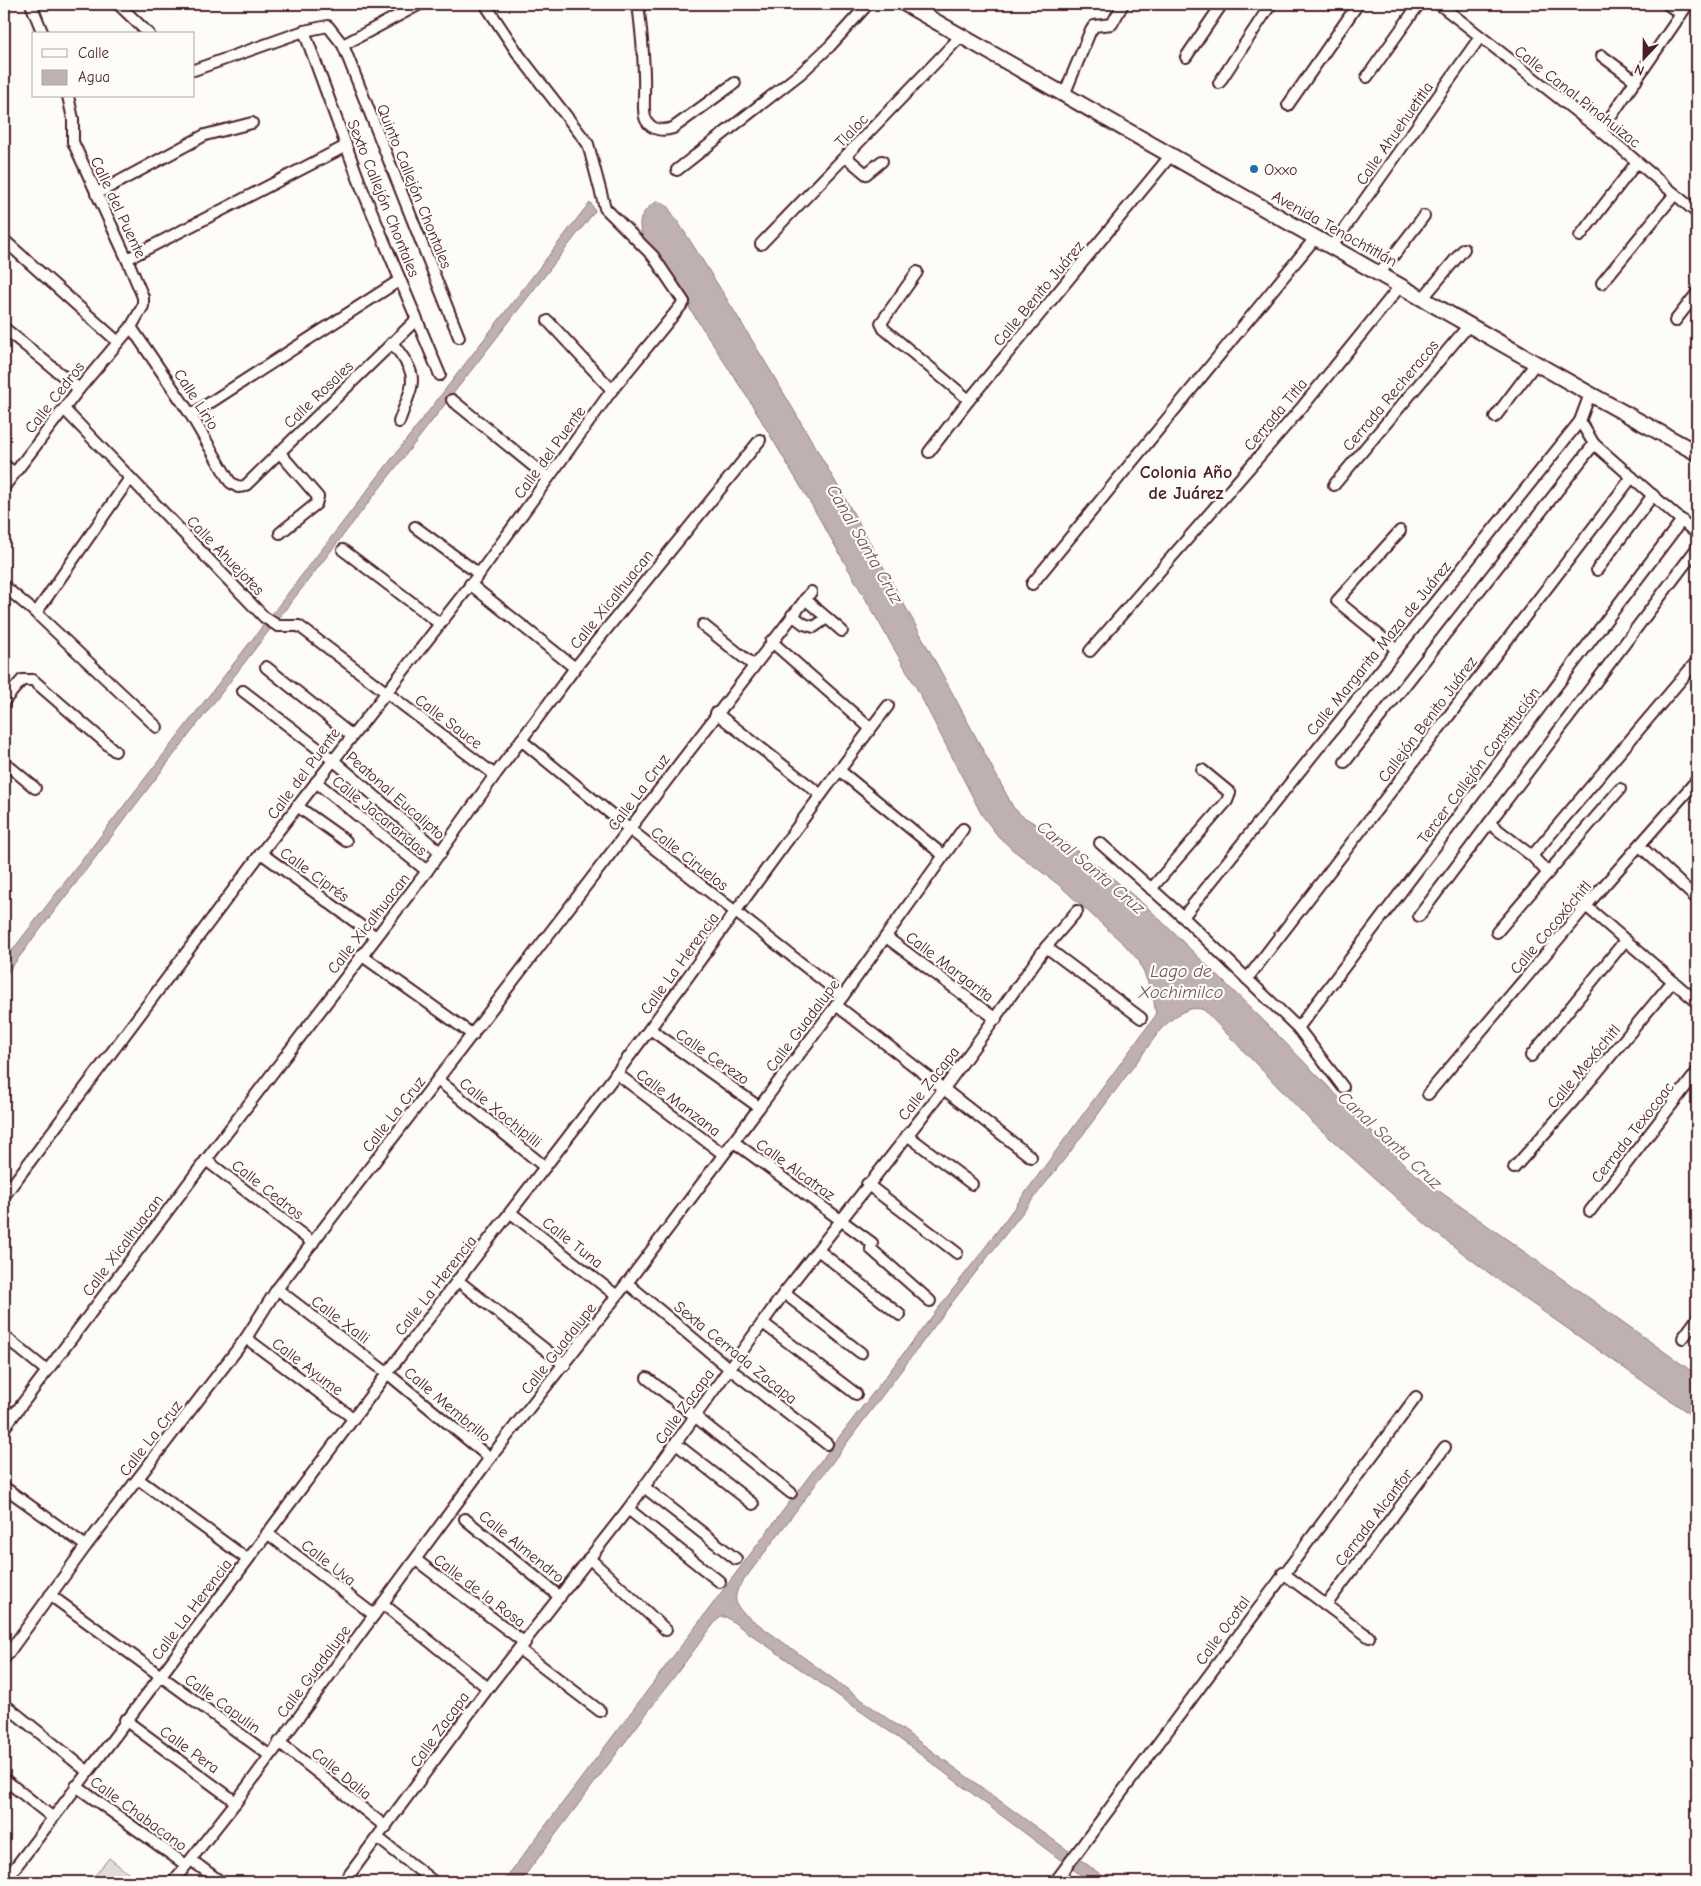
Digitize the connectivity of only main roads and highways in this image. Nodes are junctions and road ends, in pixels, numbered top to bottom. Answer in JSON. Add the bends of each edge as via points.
{"nodes":[{"id":1,"x":905,"y":4,"type":"edge"},
{"id":2,"x":1697,"y":453,"type":"edge"}],
"edges":[{"from":1,"to":2,"type":"main road","name":"Avenida Tenochtitlán"}]}
